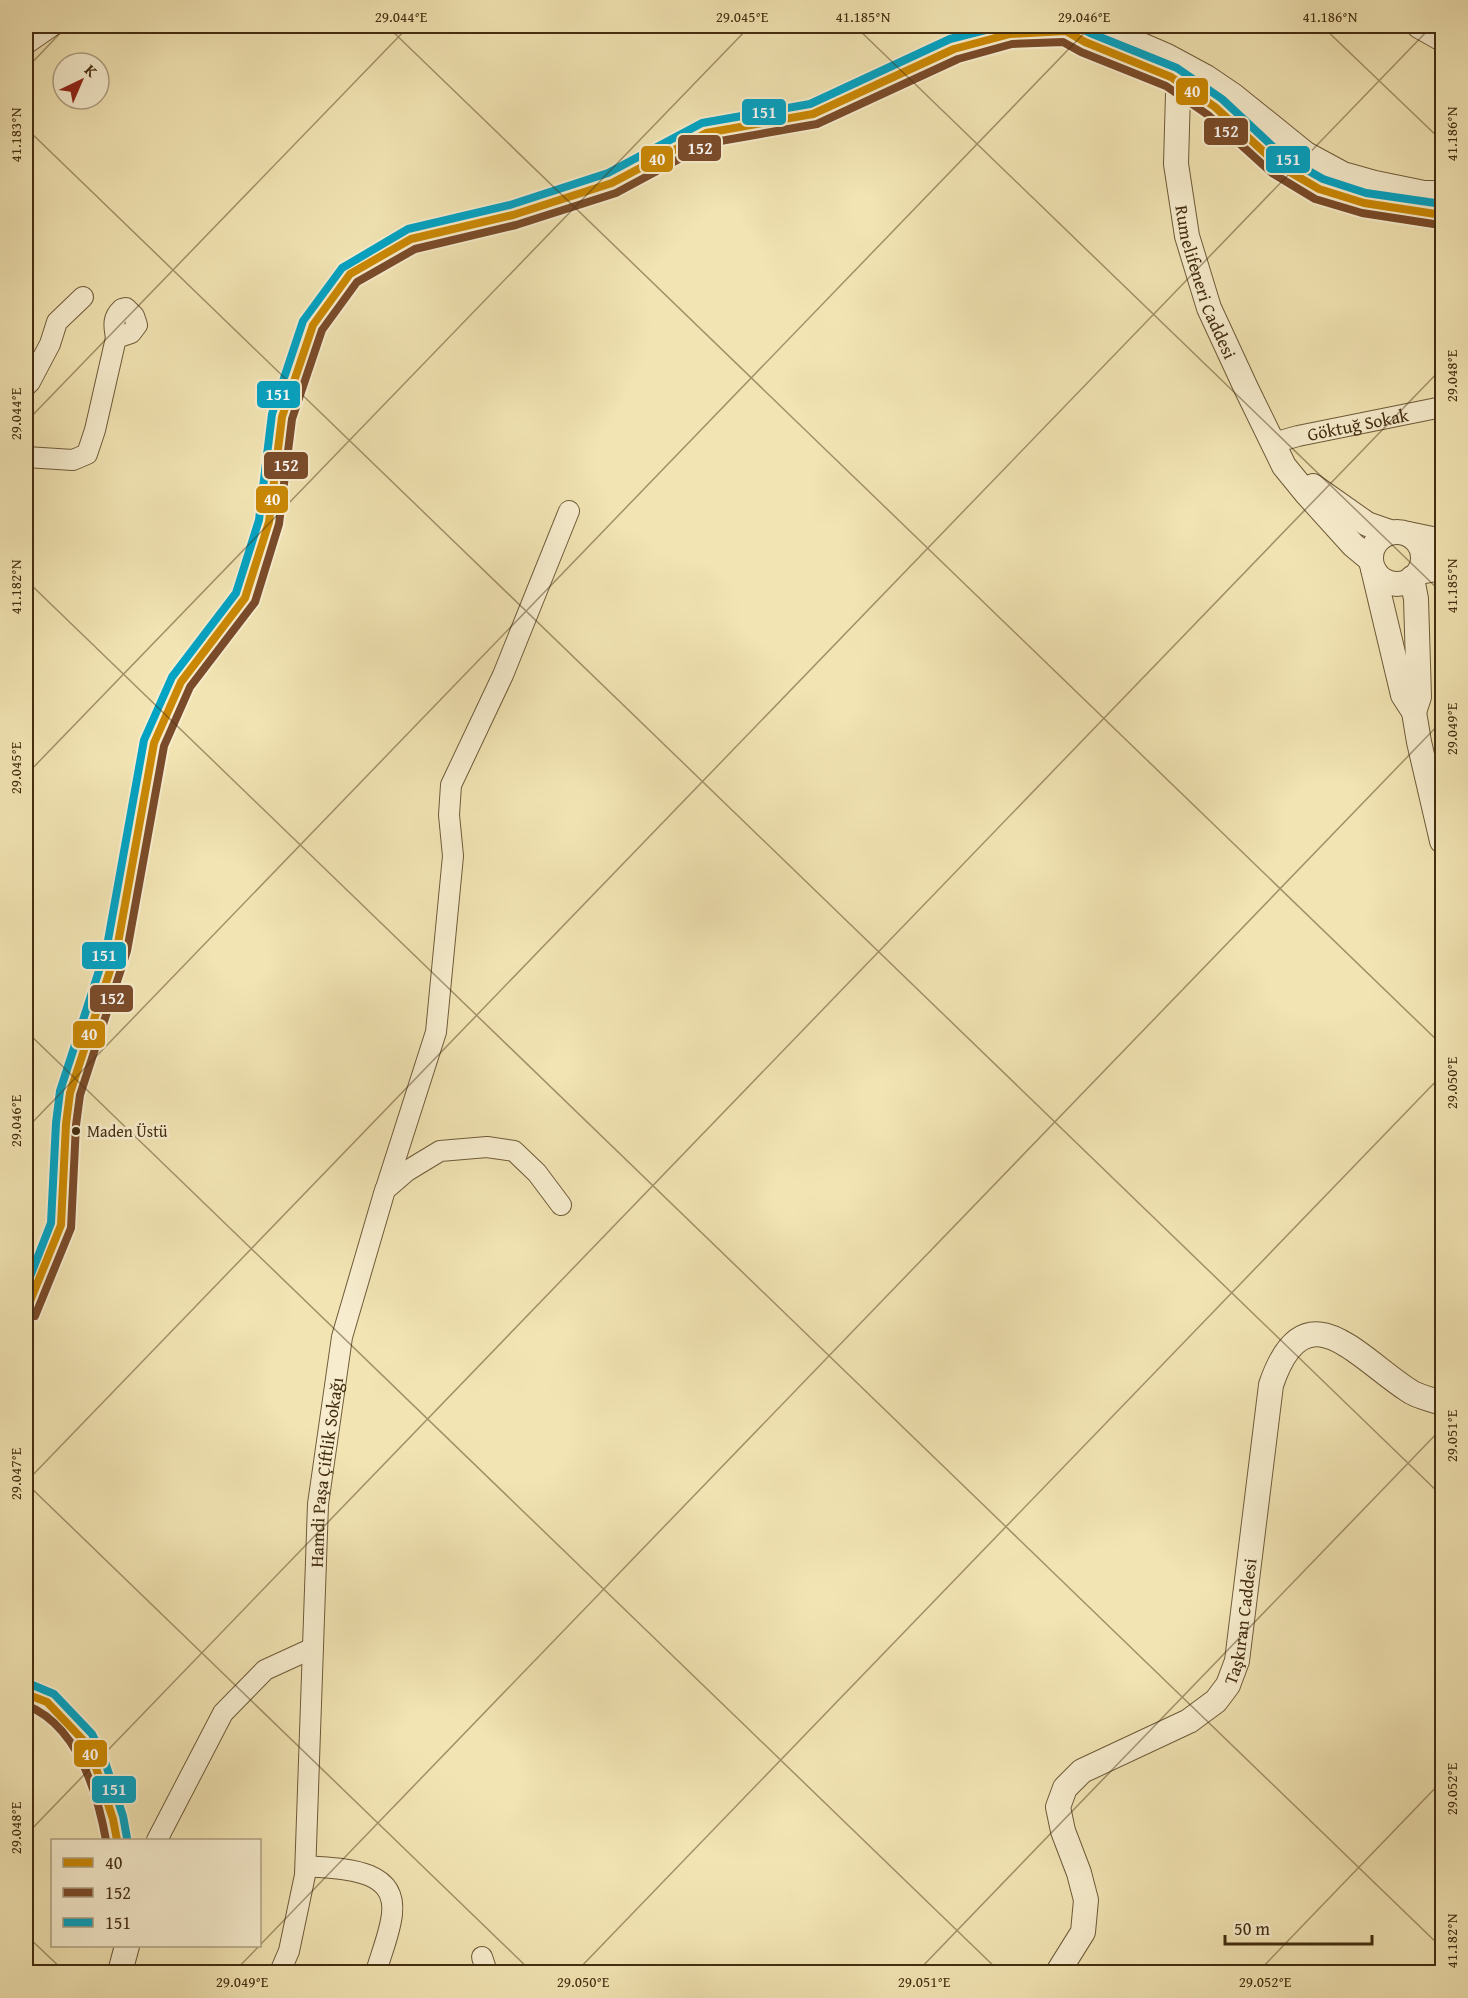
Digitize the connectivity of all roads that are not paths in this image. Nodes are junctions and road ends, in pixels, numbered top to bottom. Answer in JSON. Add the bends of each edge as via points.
{"nodes":[{"id":1,"x":52,"y":26,"type":"edge"},
{"id":2,"x":1419,"y":26,"type":"edge"},
{"id":3,"x":1443,"y":39,"type":"edge"},
{"id":4,"x":26,"y":44,"type":"edge"},
{"id":5,"x":1184,"y":76,"type":"junction"},
{"id":6,"x":1443,"y":193,"type":"edge"},
{"id":7,"x":1443,"y":214,"type":"edge"},
{"id":8,"x":83,"y":297,"type":"dead end"},
{"id":9,"x":116,"y":338,"type":"dead end"},
{"id":10,"x":26,"y":386,"type":"edge"},
{"id":11,"x":1443,"y":407,"type":"edge"},
{"id":12,"x":1273,"y":443,"type":"junction"},
{"id":13,"x":26,"y":457,"type":"edge"},
{"id":14,"x":1297,"y":480,"type":"junction"},
{"id":15,"x":569,"y":511,"type":"dead end"},
{"id":16,"x":1399,"y":533,"type":"junction"},
{"id":17,"x":1443,"y":541,"type":"edge"},
{"id":18,"x":1372,"y":564,"type":"junction"},
{"id":19,"x":1443,"y":568,"type":"edge"},
{"id":20,"x":1416,"y":575,"type":"junction"},
{"id":21,"x":1414,"y":712,"type":"junction"},
{"id":22,"x":1442,"y":839,"type":"edge"},
{"id":23,"x":385,"y":1190,"type":"junction"},
{"id":24,"x":561,"y":1205,"type":"dead end"},
{"id":25,"x":26,"y":1311,"type":"edge"},
{"id":26,"x":1443,"y":1403,"type":"edge"},
{"id":27,"x":313,"y":1648,"type":"junction"},
{"id":28,"x":26,"y":1694,"type":"edge"},
{"id":29,"x":117,"y":1839,"type":"edge"},
{"id":30,"x":158,"y":1839,"type":"edge"},
{"id":31,"x":306,"y":1866,"type":"junction"},
{"id":32,"x":127,"y":1947,"type":"edge"},
{"id":33,"x":120,"y":1972,"type":"edge"},
{"id":34,"x":279,"y":1972,"type":"edge"},
{"id":35,"x":376,"y":1972,"type":"edge"},
{"id":36,"x":1058,"y":1972,"type":"edge"}],
"edges":[{"from":1,"to":4,"type":"street"},
{"from":2,"to":3,"type":"street"},
{"from":5,"to":6,"type":"street","via":[[1234,96],[1306,154],[1342,174],[1424,193]]},
{"from":5,"to":7,"type":"street","via":[[1278,165],[1319,189],[1364,203]]},
{"from":5,"to":12,"type":"street","name":"Rumelifeneri Caddesi","via":[[1178,93],[1176,164],[1187,236],[1209,308]]},
{"from":5,"to":25,"type":"street","via":[[1171,76],[1066,31],[1010,34],[954,49],[813,114],[706,133],[612,183],[513,215],[411,239],[350,274],[313,325],[282,417],[269,522],[245,598],[181,682],[154,743],[117,950],[70,1094],[61,1225]]},
{"from":8,"to":10,"type":"street","via":[[57,322],[50,344]]},
{"from":9,"to":13,"type":"street","via":[[87,454],[73,460]]},
{"from":11,"to":12,"type":"street","name":"Göktuğ Sokak"},
{"from":12,"to":14,"type":"street","name":"Rumelifeneri Caddesi","via":[[1284,466]]},
{"from":14,"to":16,"type":"street","name":"Rumelifeneri Caddesi","via":[[1312,486],[1366,524]]},
{"from":14,"to":18,"type":"street","name":"Rumelifeneri Caddesi"},
{"from":15,"to":23,"type":"street","name":"Hamdi Paşa Çiftlik Sokağı","via":[[503,675],[451,785],[453,856],[436,1032]]},
{"from":16,"to":17,"type":"street","name":"Rumelifeneri Caddesi"},
{"from":16,"to":18,"type":"street","via":[[1379,538],[1371,554]]},
{"from":16,"to":20,"type":"street","via":[[1420,546],[1422,564]]},
{"from":18,"to":20,"type":"street","via":[[1378,576],[1395,584]]},
{"from":18,"to":21,"type":"street","via":[[1403,695]]},
{"from":19,"to":20,"type":"street"},
{"from":20,"to":21,"type":"street","via":[[1419,697]]},
{"from":21,"to":22,"type":"street"},
{"from":23,"to":24,"type":"street","via":[[440,1151],[487,1147],[514,1151]]},
{"from":23,"to":27,"type":"street","name":"Hamdi Paşa Çiftlik Sokağı","via":[[342,1337],[318,1504]]},
{"from":26,"to":36,"type":"street","name":"Taşkıran Caddesi","via":[[1410,1392],[1337,1338],[1318,1333],[1303,1337],[1279,1361],[1270,1385],[1237,1661],[1228,1685],[1216,1701],[1189,1722],[1082,1771],[1065,1788],[1058,1807],[1086,1900],[1083,1932]]},
{"from":27,"to":30,"type":"street","via":[[265,1670],[223,1713]]},
{"from":27,"to":31,"type":"street","name":"Hamdi Paşa Çiftlik Sokağı"},
{"from":28,"to":29,"type":"street","via":[[47,1702],[83,1740],[114,1819]]},
{"from":31,"to":34,"type":"street","name":"Hamdi Paşa Çiftlik Sokağı","via":[[289,1951]]},
{"from":31,"to":35,"type":"street","via":[[366,1873],[388,1891],[392,1916]]},
{"from":32,"to":33,"type":"street"}]}
